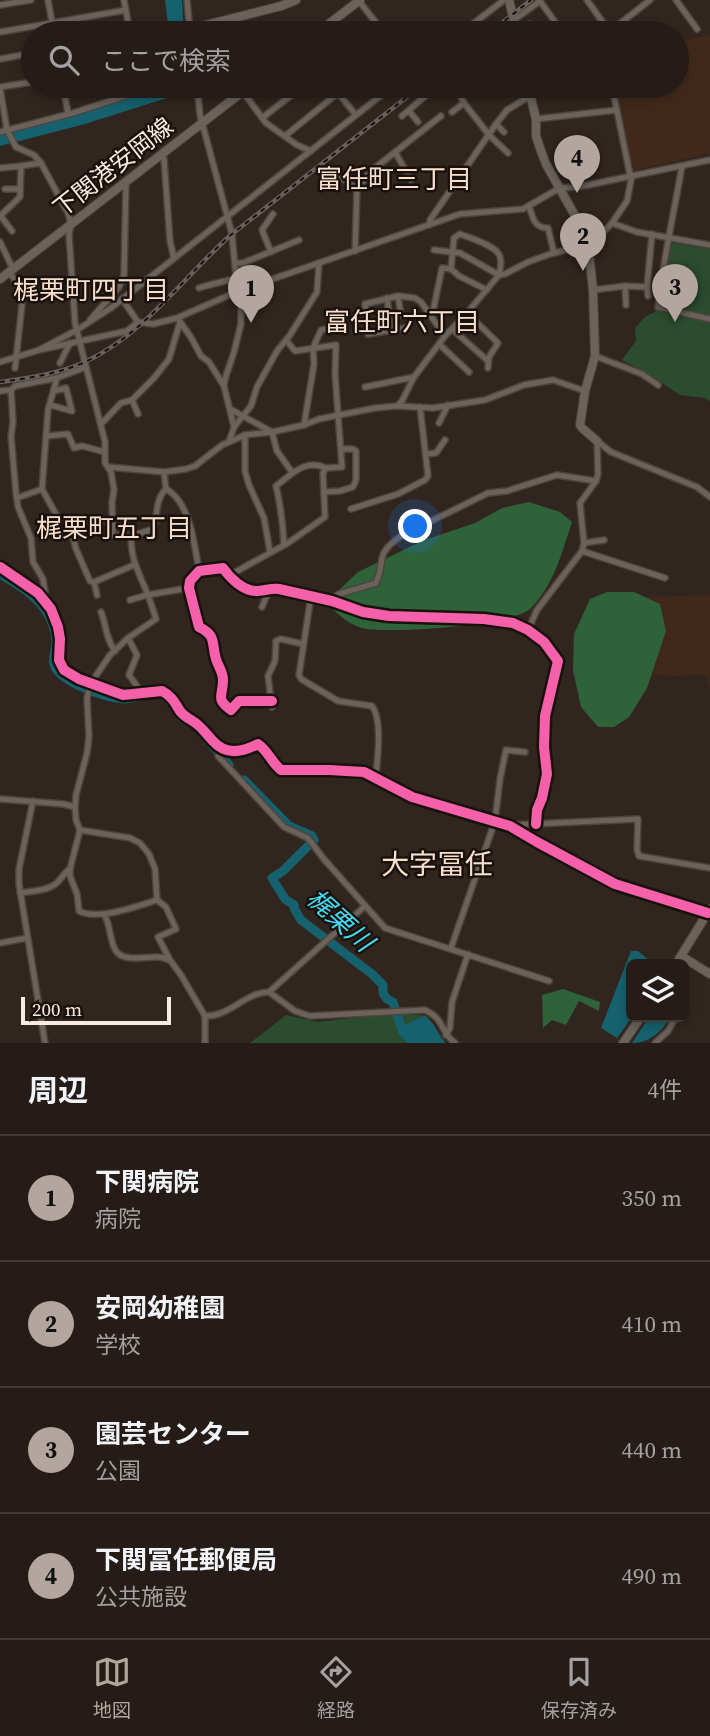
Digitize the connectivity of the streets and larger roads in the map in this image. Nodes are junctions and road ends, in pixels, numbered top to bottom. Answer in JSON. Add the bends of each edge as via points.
{"nodes":[{"id":1,"x":31,"y":0,"type":"edge"},
{"id":2,"x":48,"y":0,"type":"edge"},
{"id":3,"x":124,"y":0,"type":"edge"},
{"id":4,"x":187,"y":0,"type":"edge"},
{"id":5,"x":296,"y":0,"type":"edge"},
{"id":6,"x":507,"y":0,"type":"edge"},
{"id":7,"x":588,"y":0,"type":"edge"},
{"id":8,"x":650,"y":0,"type":"edge"},
{"id":9,"x":676,"y":0,"type":"edge"},
{"id":10,"x":359,"y":1,"type":"edge"},
{"id":11,"x":0,"y":5,"type":"edge"},
{"id":12,"x":126,"y":10,"type":"junction"},
{"id":13,"x":514,"y":20,"type":"joint"},
{"id":14,"x":52,"y":21,"type":"edge"},
{"id":15,"x":58,"y":21,"type":"edge"},
{"id":16,"x":128,"y":21,"type":"edge"},
{"id":17,"x":189,"y":21,"type":"edge"},
{"id":18,"x":226,"y":21,"type":"edge"},
{"id":19,"x":333,"y":21,"type":"edge"},
{"id":20,"x":374,"y":21,"type":"edge"},
{"id":21,"x":478,"y":21,"type":"edge"},
{"id":22,"x":554,"y":21,"type":"edge"},
{"id":23,"x":601,"y":21,"type":"edge"},
{"id":24,"x":622,"y":21,"type":"edge"},
{"id":25,"x":21,"y":28,"type":"edge"},
{"id":26,"x":697,"y":29,"type":"dead end"},
{"id":27,"x":0,"y":32,"type":"edge"},
{"id":28,"x":21,"y":55,"type":"edge"},
{"id":29,"x":0,"y":59,"type":"edge"},
{"id":30,"x":21,"y":84,"type":"edge"},
{"id":31,"x":0,"y":88,"type":"edge"},
{"id":32,"x":65,"y":98,"type":"edge"},
{"id":33,"x":113,"y":98,"type":"edge"},
{"id":34,"x":199,"y":98,"type":"edge"},
{"id":35,"x":235,"y":98,"type":"edge"},
{"id":36,"x":252,"y":98,"type":"edge"},
{"id":37,"x":288,"y":98,"type":"edge"},
{"id":38,"x":329,"y":98,"type":"edge"},
{"id":39,"x":347,"y":98,"type":"edge"},
{"id":40,"x":378,"y":98,"type":"edge"},
{"id":41,"x":424,"y":98,"type":"edge"},
{"id":42,"x":462,"y":98,"type":"edge"},
{"id":43,"x":521,"y":98,"type":"edge"},
{"id":44,"x":531,"y":98,"type":"edge"},
{"id":45,"x":614,"y":98,"type":"edge"},
{"id":46,"x":464,"y":103,"type":"junction"},
{"id":47,"x":617,"y":110,"type":"junction"},
{"id":48,"x":409,"y":111,"type":"junction"},
{"id":49,"x":452,"y":112,"type":"dead end"},
{"id":50,"x":68,"y":113,"type":"junction"},
{"id":51,"x":356,"y":115,"type":"junction"},
{"id":52,"x":402,"y":116,"type":"dead end"},
{"id":53,"x":262,"y":118,"type":"junction"},
{"id":54,"x":440,"y":118,"type":"dead end"},
{"id":55,"x":536,"y":119,"type":"junction"},
{"id":56,"x":202,"y":122,"type":"junction"},
{"id":57,"x":418,"y":122,"type":"dead end"},
{"id":58,"x":496,"y":124,"type":"junction"},
{"id":59,"x":4,"y":131,"type":"edge"},
{"id":60,"x":504,"y":132,"type":"dead end"},
{"id":61,"x":489,"y":135,"type":"junction"},
{"id":62,"x":285,"y":136,"type":"junction"},
{"id":63,"x":309,"y":152,"type":"junction"},
{"id":64,"x":395,"y":152,"type":"junction"},
{"id":65,"x":508,"y":153,"type":"dead end"},
{"id":66,"x":161,"y":155,"type":"junction"},
{"id":67,"x":710,"y":160,"type":"edge"},
{"id":68,"x":41,"y":163,"type":"junction"},
{"id":69,"x":21,"y":166,"type":"junction"},
{"id":70,"x":682,"y":166,"type":"junction"},
{"id":71,"x":0,"y":167,"type":"edge"},
{"id":72,"x":335,"y":173,"type":"dead end"},
{"id":73,"x":631,"y":175,"type":"junction"},
{"id":74,"x":411,"y":180,"type":"dead end"},
{"id":75,"x":125,"y":183,"type":"junction"},
{"id":76,"x":561,"y":188,"type":"junction"},
{"id":77,"x":5,"y":189,"type":"dead end"},
{"id":78,"x":357,"y":189,"type":"junction"},
{"id":79,"x":20,"y":190,"type":"junction"},
{"id":80,"x":529,"y":206,"type":"junction"},
{"id":81,"x":273,"y":214,"type":"dead end"},
{"id":82,"x":0,"y":216,"type":"edge"},
{"id":83,"x":228,"y":216,"type":"junction"},
{"id":84,"x":612,"y":223,"type":"junction"},
{"id":85,"x":71,"y":225,"type":"junction"},
{"id":86,"x":429,"y":225,"type":"junction"},
{"id":87,"x":12,"y":231,"type":"dead end"},
{"id":88,"x":652,"y":234,"type":"junction"},
{"id":89,"x":669,"y":239,"type":"junction"},
{"id":90,"x":299,"y":240,"type":"dead end"},
{"id":91,"x":0,"y":242,"type":"edge"},
{"id":92,"x":588,"y":244,"type":"junction"},
{"id":93,"x":710,"y":245,"type":"edge"},
{"id":94,"x":435,"y":250,"type":"dead end"},
{"id":95,"x":355,"y":251,"type":"junction"},
{"id":96,"x":271,"y":252,"type":"junction"},
{"id":97,"x":452,"y":253,"type":"junction"},
{"id":98,"x":554,"y":253,"type":"junction"},
{"id":99,"x":174,"y":258,"type":"junction"},
{"id":100,"x":235,"y":263,"type":"junction"},
{"id":101,"x":318,"y":263,"type":"junction"},
{"id":102,"x":451,"y":269,"type":"junction"},
{"id":103,"x":11,"y":271,"type":"junction"},
{"id":104,"x":499,"y":275,"type":"junction"},
{"id":105,"x":236,"y":278,"type":"junction"},
{"id":106,"x":0,"y":279,"type":"edge"},
{"id":107,"x":625,"y":286,"type":"junction"},
{"id":108,"x":647,"y":287,"type":"junction"},
{"id":109,"x":199,"y":288,"type":"dead end"},
{"id":110,"x":241,"y":290,"type":"junction"},
{"id":111,"x":487,"y":290,"type":"junction"},
{"id":112,"x":593,"y":290,"type":"junction"},
{"id":113,"x":398,"y":296,"type":"junction"},
{"id":114,"x":648,"y":296,"type":"dead end"},
{"id":115,"x":387,"y":298,"type":"junction"},
{"id":116,"x":122,"y":299,"type":"junction"},
{"id":117,"x":626,"y":305,"type":"dead end"},
{"id":118,"x":467,"y":313,"type":"junction"},
{"id":119,"x":401,"y":315,"type":"dead end"},
{"id":120,"x":338,"y":316,"type":"dead end"},
{"id":121,"x":432,"y":317,"type":"junction"},
{"id":122,"x":710,"y":319,"type":"edge"},
{"id":123,"x":179,"y":320,"type":"junction"},
{"id":124,"x":138,"y":321,"type":"junction"},
{"id":125,"x":367,"y":321,"type":"dead end"},
{"id":126,"x":88,"y":323,"type":"junction"},
{"id":127,"x":405,"y":328,"type":"dead end"},
{"id":128,"x":452,"y":329,"type":"junction"},
{"id":129,"x":77,"y":330,"type":"junction"},
{"id":130,"x":391,"y":330,"type":"junction"},
{"id":131,"x":368,"y":334,"type":"dead end"},
{"id":132,"x":445,"y":336,"type":"junction"},
{"id":133,"x":286,"y":340,"type":"junction"},
{"id":134,"x":80,"y":341,"type":"junction"},
{"id":135,"x":70,"y":343,"type":"junction"},
{"id":136,"x":439,"y":344,"type":"junction"},
{"id":137,"x":313,"y":348,"type":"junction"},
{"id":138,"x":39,"y":350,"type":"junction"},
{"id":139,"x":16,"y":356,"type":"junction"},
{"id":140,"x":595,"y":356,"type":"junction"},
{"id":141,"x":488,"y":360,"type":"junction"},
{"id":142,"x":0,"y":362,"type":"edge"},
{"id":143,"x":60,"y":363,"type":"dead end"},
{"id":144,"x":86,"y":367,"type":"junction"},
{"id":145,"x":15,"y":368,"type":"dead end"},
{"id":146,"x":488,"y":368,"type":"dead end"},
{"id":147,"x":469,"y":372,"type":"dead end"},
{"id":148,"x":154,"y":377,"type":"junction"},
{"id":149,"x":414,"y":377,"type":"junction"},
{"id":150,"x":57,"y":378,"type":"junction"},
{"id":151,"x":657,"y":385,"type":"dead end"},
{"id":152,"x":156,"y":386,"type":"dead end"},
{"id":153,"x":224,"y":386,"type":"junction"},
{"id":154,"x":365,"y":387,"type":"dead end"},
{"id":155,"x":11,"y":390,"type":"junction"},
{"id":156,"x":0,"y":391,"type":"edge"},
{"id":157,"x":54,"y":391,"type":"junction"},
{"id":158,"x":585,"y":391,"type":"junction"},
{"id":159,"x":132,"y":400,"type":"junction"},
{"id":160,"x":50,"y":405,"type":"junction"},
{"id":161,"x":448,"y":405,"type":"junction"},
{"id":162,"x":397,"y":406,"type":"junction"},
{"id":163,"x":420,"y":407,"type":"junction"},
{"id":164,"x":230,"y":409,"type":"junction"},
{"id":165,"x":138,"y":414,"type":"dead end"},
{"id":166,"x":338,"y":415,"type":"junction"},
{"id":167,"x":242,"y":416,"type":"junction"},
{"id":168,"x":101,"y":424,"type":"junction"},
{"id":169,"x":439,"y":424,"type":"dead end"},
{"id":170,"x":304,"y":425,"type":"junction"},
{"id":171,"x":234,"y":427,"type":"junction"},
{"id":172,"x":272,"y":432,"type":"junction"},
{"id":173,"x":245,"y":435,"type":"junction"},
{"id":174,"x":46,"y":436,"type":"junction"},
{"id":175,"x":445,"y":440,"type":"dead end"},
{"id":176,"x":597,"y":441,"type":"junction"},
{"id":177,"x":229,"y":442,"type":"junction"},
{"id":178,"x":341,"y":449,"type":"junction"},
{"id":179,"x":105,"y":452,"type":"junction"},
{"id":180,"x":426,"y":454,"type":"junction"},
{"id":181,"x":108,"y":467,"type":"junction"},
{"id":182,"x":326,"y":468,"type":"junction"},
{"id":183,"x":164,"y":472,"type":"junction"},
{"id":184,"x":292,"y":472,"type":"junction"},
{"id":185,"x":596,"y":481,"type":"junction"},
{"id":186,"x":43,"y":489,"type":"junction"},
{"id":187,"x":166,"y":489,"type":"junction"},
{"id":188,"x":324,"y":492,"type":"junction"},
{"id":189,"x":710,"y":497,"type":"edge"},
{"id":190,"x":17,"y":498,"type":"junction"},
{"id":191,"x":351,"y":509,"type":"dead end"},
{"id":192,"x":69,"y":521,"type":"junction"},
{"id":193,"x":112,"y":521,"type":"junction"},
{"id":194,"x":131,"y":536,"type":"junction"},
{"id":195,"x":202,"y":538,"type":"dead end"},
{"id":196,"x":193,"y":539,"type":"junction"},
{"id":197,"x":604,"y":540,"type":"dead end"},
{"id":198,"x":584,"y":543,"type":"junction"},
{"id":199,"x":284,"y":545,"type":"junction"},
{"id":200,"x":582,"y":551,"type":"junction"},
{"id":201,"x":270,"y":552,"type":"junction"},
{"id":202,"x":134,"y":565,"type":"junction"},
{"id":203,"x":0,"y":567,"type":"edge"},
{"id":204,"x":200,"y":571,"type":"junction"},
{"id":205,"x":230,"y":575,"type":"junction"},
{"id":206,"x":665,"y":578,"type":"dead end"},
{"id":207,"x":94,"y":582,"type":"junction"},
{"id":208,"x":189,"y":588,"type":"junction"},
{"id":209,"x":270,"y":588,"type":"junction"},
{"id":210,"x":97,"y":595,"type":"dead end"},
{"id":211,"x":147,"y":595,"type":"junction"},
{"id":212,"x":311,"y":596,"type":"junction"},
{"id":213,"x":44,"y":598,"type":"junction"},
{"id":214,"x":130,"y":600,"type":"dead end"},
{"id":215,"x":332,"y":601,"type":"junction"},
{"id":216,"x":262,"y":607,"type":"dead end"},
{"id":217,"x":101,"y":612,"type":"dead end"},
{"id":218,"x":528,"y":630,"type":"junction"},
{"id":219,"x":128,"y":638,"type":"junction"},
{"id":220,"x":303,"y":644,"type":"junction"},
{"id":221,"x":115,"y":651,"type":"junction"},
{"id":222,"x":91,"y":684,"type":"junction"},
{"id":223,"x":141,"y":693,"type":"junction"},
{"id":224,"x":221,"y":748,"type":"junction"},
{"id":225,"x":525,"y":752,"type":"dead end"},
{"id":226,"x":376,"y":778,"type":"junction"},
{"id":227,"x":0,"y":799,"type":"edge"},
{"id":228,"x":33,"y":801,"type":"junction"},
{"id":229,"x":75,"y":807,"type":"junction"},
{"id":230,"x":495,"y":821,"type":"junction"},
{"id":231,"x":536,"y":824,"type":"junction"},
{"id":232,"x":510,"y":826,"type":"junction"},
{"id":233,"x":80,"y":830,"type":"junction"},
{"id":234,"x":710,"y":867,"type":"edge"},
{"id":235,"x":70,"y":869,"type":"junction"},
{"id":236,"x":20,"y":893,"type":"junction"},
{"id":237,"x":157,"y":900,"type":"junction"},
{"id":238,"x":365,"y":906,"type":"junction"},
{"id":239,"x":709,"y":911,"type":"edge"},
{"id":240,"x":104,"y":914,"type":"junction"},
{"id":241,"x":27,"y":938,"type":"junction"},
{"id":242,"x":0,"y":943,"type":"edge"},
{"id":243,"x":451,"y":948,"type":"junction"},
{"id":244,"x":468,"y":954,"type":"junction"},
{"id":245,"x":681,"y":956,"type":"junction"},
{"id":246,"x":679,"y":959,"type":"edge"},
{"id":247,"x":170,"y":960,"type":"junction"},
{"id":248,"x":710,"y":974,"type":"edge"},
{"id":249,"x":549,"y":981,"type":"dead end"},
{"id":250,"x":269,"y":992,"type":"junction"},
{"id":251,"x":205,"y":1016,"type":"junction"},
{"id":252,"x":637,"y":1022,"type":"edge"},
{"id":253,"x":673,"y":1022,"type":"edge"},
{"id":254,"x":446,"y":1035,"type":"junction"},
{"id":255,"x":45,"y":1043,"type":"edge"},
{"id":256,"x":205,"y":1043,"type":"edge"},
{"id":257,"x":455,"y":1043,"type":"edge"},
{"id":258,"x":623,"y":1043,"type":"edge"},
{"id":259,"x":655,"y":1043,"type":"edge"}],
"edges":[{"from":1,"to":11,"type":"street"},
{"from":2,"to":14,"type":"street"},
{"from":3,"to":12,"type":"street"},
{"from":4,"to":17,"type":"street"},
{"from":5,"to":18,"type":"street"},
{"from":6,"to":13,"type":"street"},
{"from":6,"to":21,"type":"street"},
{"from":7,"to":23,"type":"street"},
{"from":8,"to":24,"type":"street"},
{"from":9,"to":26,"type":"street"},
{"from":10,"to":19,"type":"street"},
{"from":10,"to":20,"type":"street"},
{"from":12,"to":15,"type":"street"},
{"from":12,"to":16,"type":"street"},
{"from":13,"to":22,"type":"street","via":[[540,1]]},
{"from":25,"to":27,"type":"street"},
{"from":28,"to":29,"type":"street"},
{"from":30,"to":31,"type":"street"},
{"from":31,"to":59,"type":"street"},
{"from":32,"to":50,"type":"street"},
{"from":33,"to":50,"type":"street"},
{"from":34,"to":56,"type":"street"},
{"from":35,"to":56,"type":"street","name":"下関港安岡線"},
{"from":36,"to":53,"type":"street"},
{"from":37,"to":53,"type":"street"},
{"from":38,"to":62,"type":"street"},
{"from":39,"to":51,"type":"street"},
{"from":40,"to":51,"type":"street"},
{"from":41,"to":48,"type":"street"},
{"from":42,"to":46,"type":"street"},
{"from":43,"to":58,"type":"street"},
{"from":44,"to":55,"type":"street"},
{"from":45,"to":47,"type":"street"},
{"from":46,"to":49,"type":"street"},
{"from":46,"to":61,"type":"street"},
{"from":47,"to":55,"type":"street"},
{"from":47,"to":73,"type":"street"},
{"from":48,"to":52,"type":"street"},
{"from":48,"to":57,"type":"street"},
{"from":50,"to":59,"type":"street"},
{"from":51,"to":63,"type":"street"},
{"from":53,"to":62,"type":"street"},
{"from":54,"to":64,"type":"street"},
{"from":55,"to":76,"type":"street","via":[[541,152]]},
{"from":56,"to":66,"type":"street","name":"下関港安岡線"},
{"from":56,"to":83,"type":"street"},
{"from":58,"to":60,"type":"street"},
{"from":58,"to":61,"type":"street"},
{"from":59,"to":68,"type":"street","via":[[16,147]]},
{"from":61,"to":65,"type":"street"},
{"from":61,"to":86,"type":"street"},
{"from":62,"to":63,"type":"street"},
{"from":63,"to":83,"type":"street"},
{"from":64,"to":74,"type":"street"},
{"from":64,"to":78,"type":"street"},
{"from":66,"to":75,"type":"street","name":"下関港安岡線"},
{"from":66,"to":99,"type":"street"},
{"from":67,"to":70,"type":"street"},
{"from":68,"to":69,"type":"street"},
{"from":68,"to":85,"type":"street"},
{"from":69,"to":71,"type":"street"},
{"from":69,"to":79,"type":"street"},
{"from":70,"to":73,"type":"street"},
{"from":70,"to":89,"type":"street"},
{"from":72,"to":78,"type":"street"},
{"from":73,"to":76,"type":"street"},
{"from":73,"to":84,"type":"street","via":[[627,201]]},
{"from":75,"to":85,"type":"street","name":"下関港安岡線"},
{"from":75,"to":126,"type":"street","via":[[124,275]]},
{"from":76,"to":80,"type":"street"},
{"from":76,"to":92,"type":"street"},
{"from":77,"to":79,"type":"street"},
{"from":78,"to":95,"type":"street"},
{"from":79,"to":82,"type":"street"},
{"from":80,"to":86,"type":"street","via":[[460,215]]},
{"from":80,"to":98,"type":"street","via":[[536,225],[548,228]]},
{"from":81,"to":96,"type":"street","via":[[262,230]]},
{"from":82,"to":87,"type":"street"},
{"from":83,"to":99,"type":"street"},
{"from":83,"to":100,"type":"street"},
{"from":84,"to":88,"type":"street"},
{"from":84,"to":92,"type":"street"},
{"from":85,"to":103,"type":"street","name":"下関港安岡線"},
{"from":85,"to":129,"type":"street"},
{"from":86,"to":95,"type":"street"},
{"from":88,"to":89,"type":"street"},
{"from":88,"to":108,"type":"street"},
{"from":89,"to":93,"type":"street"},
{"from":89,"to":122,"type":"street","via":[[658,307]]},
{"from":90,"to":96,"type":"street"},
{"from":91,"to":103,"type":"street"},
{"from":92,"to":98,"type":"street"},
{"from":92,"to":112,"type":"street"},
{"from":94,"to":97,"type":"street"},
{"from":95,"to":101,"type":"street"},
{"from":96,"to":100,"type":"street"},
{"from":97,"to":102,"type":"street"},
{"from":97,"to":104,"type":"street"},
{"from":97,"to":104,"type":"street","via":[[454,238],[460,234],[491,247],[501,258]]},
{"from":98,"to":104,"type":"street"},
{"from":99,"to":116,"type":"street"},
{"from":100,"to":105,"type":"street"},
{"from":101,"to":110,"type":"street"},
{"from":101,"to":133,"type":"street","via":[[317,292]]},
{"from":102,"to":111,"type":"street"},
{"from":102,"to":121,"type":"street","via":[[442,268]]},
{"from":103,"to":106,"type":"street","name":"下関港安岡線"},
{"from":103,"to":139,"type":"street","via":[[22,305]]},
{"from":104,"to":111,"type":"street"},
{"from":105,"to":109,"type":"street"},
{"from":105,"to":110,"type":"street"},
{"from":107,"to":108,"type":"street"},
{"from":107,"to":112,"type":"street"},
{"from":107,"to":117,"type":"street"},
{"from":108,"to":114,"type":"street"},
{"from":110,"to":123,"type":"street"},
{"from":110,"to":153,"type":"street","via":[[241,324]]},
{"from":111,"to":118,"type":"street"},
{"from":112,"to":140,"type":"street"},
{"from":113,"to":115,"type":"street"},
{"from":113,"to":119,"type":"street"},
{"from":113,"to":121,"type":"street","via":[[415,298]]},
{"from":115,"to":125,"type":"street","via":[[365,304]]},
{"from":115,"to":130,"type":"street"},
{"from":116,"to":124,"type":"street"},
{"from":116,"to":126,"type":"street"},
{"from":118,"to":128,"type":"street"},
{"from":118,"to":141,"type":"street","via":[[498,343]]},
{"from":120,"to":137,"type":"street","via":[[340,327],[321,330]]},
{"from":121,"to":132,"type":"street"},
{"from":123,"to":124,"type":"street"},
{"from":123,"to":148,"type":"street","via":[[169,359]]},
{"from":123,"to":153,"type":"street"},
{"from":124,"to":134,"type":"street","via":[[127,331]]},
{"from":126,"to":129,"type":"street"},
{"from":127,"to":130,"type":"street"},
{"from":128,"to":132,"type":"street"},
{"from":128,"to":141,"type":"street"},
{"from":129,"to":134,"type":"street"},
{"from":129,"to":138,"type":"street"},
{"from":130,"to":131,"type":"street"},
{"from":132,"to":136,"type":"street"},
{"from":133,"to":137,"type":"street","via":[[295,351]]},
{"from":133,"to":167,"type":"street"},
{"from":134,"to":135,"type":"street"},
{"from":134,"to":144,"type":"street"},
{"from":135,"to":138,"type":"street"},
{"from":135,"to":143,"type":"street"},
{"from":136,"to":147,"type":"street"},
{"from":136,"to":149,"type":"street"},
{"from":137,"to":166,"type":"street","via":[[337,345]]},
{"from":137,"to":170,"type":"street"},
{"from":138,"to":139,"type":"street"},
{"from":139,"to":142,"type":"street"},
{"from":139,"to":145,"type":"street"},
{"from":140,"to":151,"type":"street","via":[[642,374]]},
{"from":140,"to":158,"type":"street"},
{"from":141,"to":146,"type":"street"},
{"from":144,"to":150,"type":"street"},
{"from":144,"to":168,"type":"street"},
{"from":148,"to":152,"type":"street"},
{"from":148,"to":159,"type":"street"},
{"from":149,"to":154,"type":"street"},
{"from":149,"to":162,"type":"street"},
{"from":150,"to":155,"type":"street"},
{"from":150,"to":157,"type":"street"},
{"from":153,"to":164,"type":"street"},
{"from":155,"to":156,"type":"street"},
{"from":155,"to":190,"type":"street"},
{"from":157,"to":160,"type":"street"},
{"from":157,"to":160,"type":"street","via":[[66,388],[72,411]]},
{"from":158,"to":161,"type":"street","via":[[552,380],[485,400]]},
{"from":158,"to":176,"type":"street","via":[[580,425]]},
{"from":159,"to":165,"type":"street"},
{"from":159,"to":168,"type":"street","via":[[121,403]]},
{"from":160,"to":174,"type":"street"},
{"from":161,"to":163,"type":"street"},
{"from":161,"to":169,"type":"street"},
{"from":162,"to":163,"type":"street"},
{"from":162,"to":166,"type":"street"},
{"from":163,"to":180,"type":"street"},
{"from":164,"to":167,"type":"street"},
{"from":164,"to":171,"type":"street"},
{"from":166,"to":170,"type":"street"},
{"from":166,"to":178,"type":"street"},
{"from":167,"to":171,"type":"street"},
{"from":167,"to":172,"type":"street"},
{"from":168,"to":179,"type":"street"},
{"from":170,"to":172,"type":"street"},
{"from":171,"to":177,"type":"street"},
{"from":172,"to":173,"type":"street"},
{"from":172,"to":184,"type":"street","via":[[277,451]]},
{"from":173,"to":177,"type":"street"},
{"from":173,"to":201,"type":"street","via":[[245,471],[264,518]]},
{"from":174,"to":179,"type":"street","via":[[68,434],[74,448]]},
{"from":174,"to":186,"type":"street"},
{"from":175,"to":180,"type":"street","via":[[436,453]]},
{"from":176,"to":185,"type":"street"},
{"from":176,"to":189,"type":"street","via":[[611,453],[697,487]]},
{"from":177,"to":183,"type":"street","via":[[195,466]]},
{"from":178,"to":182,"type":"street","via":[[342,467]]},
{"from":178,"to":188,"type":"street","via":[[356,451],[356,480],[353,487]]},
{"from":179,"to":181,"type":"street"},
{"from":180,"to":191,"type":"street","via":[[425,480]]},
{"from":181,"to":183,"type":"street"},
{"from":181,"to":193,"type":"street","via":[[114,490]]},
{"from":182,"to":184,"type":"street","via":[[316,465]]},
{"from":182,"to":188,"type":"street"},
{"from":183,"to":187,"type":"street"},
{"from":184,"to":199,"type":"street","via":[[275,488]]},
{"from":185,"to":198,"type":"street","via":[[580,503]]},
{"from":185,"to":215,"type":"street","via":[[557,475],[483,495],[401,536],[384,551],[376,583],[339,594]]},
{"from":186,"to":190,"type":"street"},
{"from":186,"to":192,"type":"street","via":[[58,519]]},
{"from":187,"to":194,"type":"street","via":[[158,501],[153,529]]},
{"from":187,"to":196,"type":"street","via":[[183,508]]},
{"from":188,"to":199,"type":"street","via":[[326,517]]},
{"from":190,"to":213,"type":"street","via":[[32,538],[33,562],[43,579]]},
{"from":192,"to":193,"type":"street"},
{"from":192,"to":207,"type":"street","via":[[76,549],[90,582]]},
{"from":193,"to":194,"type":"street","via":[[113,535]]},
{"from":194,"to":202,"type":"street"},
{"from":195,"to":196,"type":"street"},
{"from":196,"to":204,"type":"street"},
{"from":197,"to":198,"type":"street"},
{"from":198,"to":200,"type":"street"},
{"from":199,"to":201,"type":"street"},
{"from":200,"to":206,"type":"street"},
{"from":200,"to":218,"type":"street","via":[[537,610]]},
{"from":201,"to":205,"type":"street"},
{"from":202,"to":207,"type":"street"},
{"from":202,"to":211,"type":"street"},
{"from":203,"to":213,"type":"street"},
{"from":204,"to":205,"type":"street","via":[[223,568]]},
{"from":204,"to":208,"type":"street"},
{"from":205,"to":209,"type":"street","via":[[255,592]]},
{"from":207,"to":210,"type":"street"},
{"from":208,"to":211,"type":"street"},
{"from":208,"to":220,"type":"street","via":[[198,627],[213,638],[223,680],[220,696],[231,709],[239,701],[272,704],[268,676],[276,641]]},
{"from":209,"to":212,"type":"street"},
{"from":209,"to":216,"type":"street"},
{"from":211,"to":214,"type":"street"},
{"from":211,"to":219,"type":"street","via":[[156,619]]},
{"from":212,"to":215,"type":"street"},
{"from":212,"to":220,"type":"street"},
{"from":213,"to":222,"type":"street","via":[[58,626],[60,665]]},
{"from":215,"to":218,"type":"street","via":[[363,612],[505,621]]},
{"from":217,"to":221,"type":"street"},
{"from":218,"to":231,"type":"street","via":[[558,661],[545,716],[547,774]]},
{"from":219,"to":221,"type":"street"},
{"from":219,"to":223,"type":"street","via":[[137,655],[129,675]]},
{"from":220,"to":226,"type":"street","via":[[301,679],[338,701],[375,710]]},
{"from":221,"to":222,"type":"street"},
{"from":222,"to":223,"type":"street","via":[[123,695]]},
{"from":222,"to":229,"type":"street","via":[[87,753]]},
{"from":223,"to":224,"type":"street","via":[[166,693]]},
{"from":224,"to":226,"type":"street","via":[[239,752],[258,744],[281,770],[358,771]]},
{"from":224,"to":238,"type":"street","via":[[218,756],[284,827],[308,838]]},
{"from":225,"to":230,"type":"street","via":[[506,750]]},
{"from":226,"to":230,"type":"street","via":[[412,797]]},
{"from":227,"to":228,"type":"street"},
{"from":228,"to":229,"type":"street"},
{"from":228,"to":236,"type":"street","via":[[19,869]]},
{"from":229,"to":233,"type":"street"},
{"from":230,"to":232,"type":"street"},
{"from":230,"to":243,"type":"street"},
{"from":231,"to":232,"type":"street"},
{"from":231,"to":234,"type":"street","via":[[638,818],[639,856]]},
{"from":232,"to":239,"type":"street","via":[[615,884]]},
{"from":233,"to":235,"type":"street"},
{"from":233,"to":237,"type":"street","via":[[140,843],[155,869]]},
{"from":235,"to":236,"type":"street","via":[[49,888]]},
{"from":235,"to":240,"type":"street","via":[[79,911]]},
{"from":236,"to":241,"type":"street"},
{"from":237,"to":240,"type":"street"},
{"from":237,"to":247,"type":"street","via":[[166,906],[176,929],[159,937]]},
{"from":238,"to":243,"type":"street","via":[[385,928]]},
{"from":238,"to":250,"type":"street"},
{"from":239,"to":245,"type":"street"},
{"from":240,"to":247,"type":"street","via":[[119,954]]},
{"from":241,"to":242,"type":"street"},
{"from":241,"to":255,"type":"street"},
{"from":243,"to":244,"type":"street"},
{"from":244,"to":249,"type":"street"},
{"from":244,"to":254,"type":"street"},
{"from":245,"to":246,"type":"street"},
{"from":245,"to":248,"type":"street"},
{"from":247,"to":251,"type":"street"},
{"from":250,"to":251,"type":"street"},
{"from":250,"to":254,"type":"street","via":[[310,1016],[425,1010],[437,1016]]},
{"from":251,"to":256,"type":"street"},
{"from":252,"to":258,"type":"street"},
{"from":253,"to":259,"type":"street"},
{"from":254,"to":257,"type":"street"}]}
